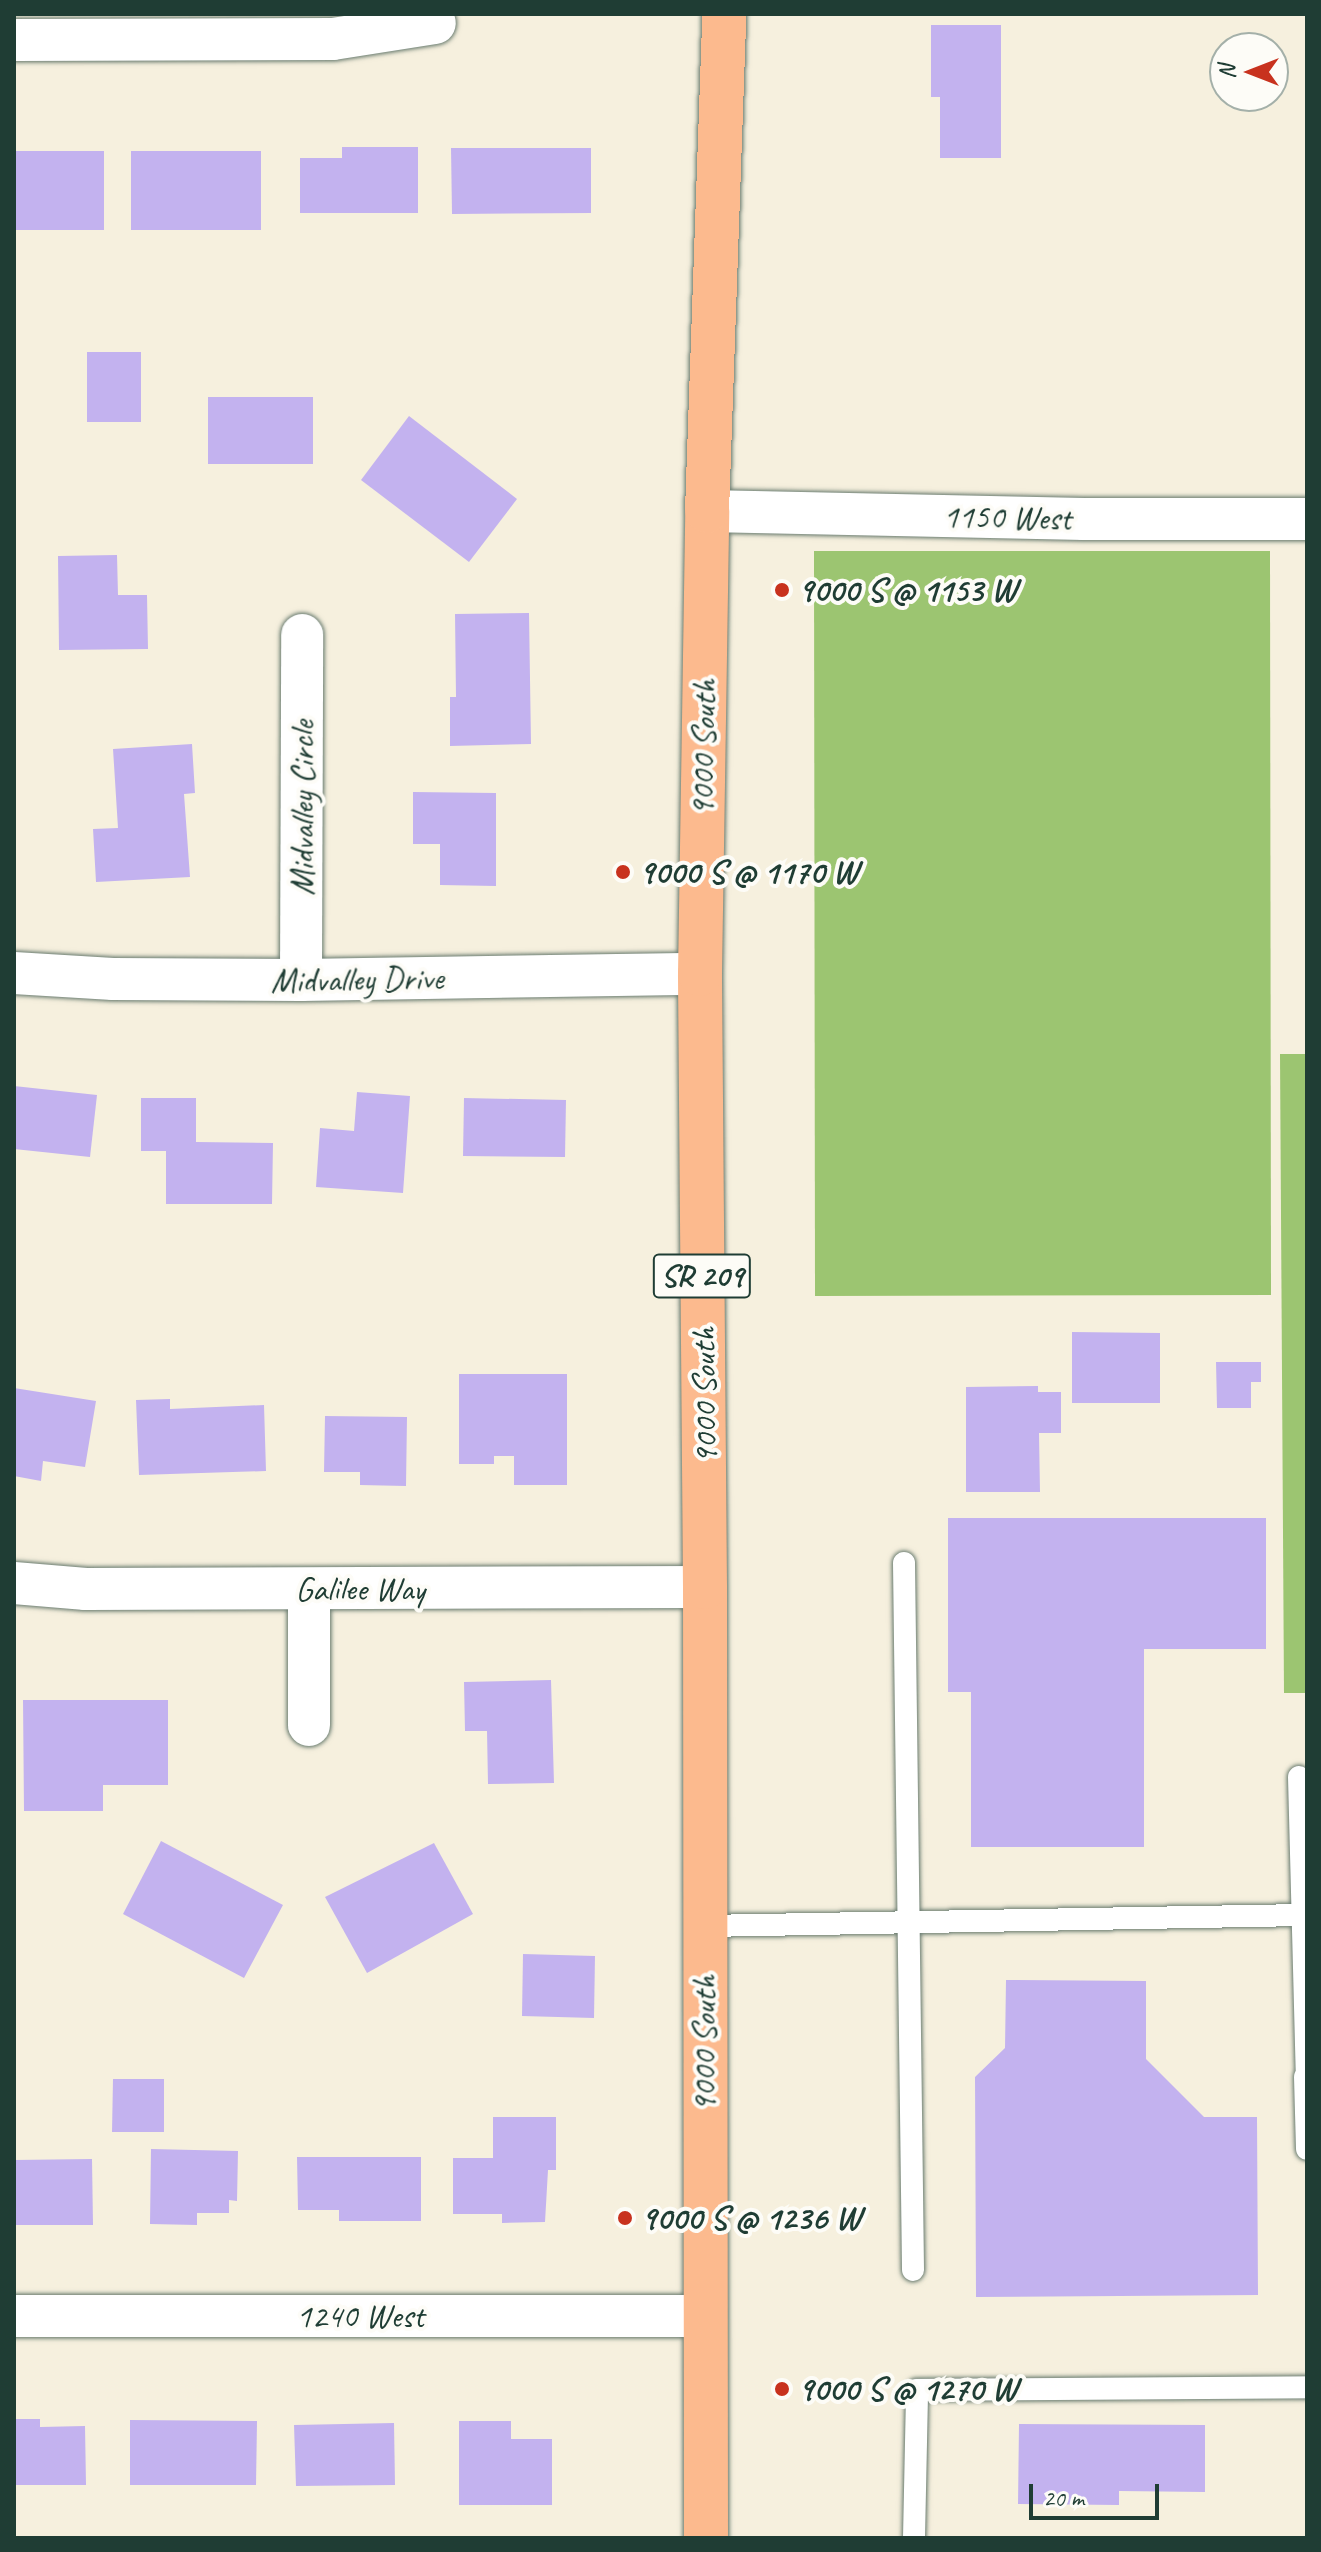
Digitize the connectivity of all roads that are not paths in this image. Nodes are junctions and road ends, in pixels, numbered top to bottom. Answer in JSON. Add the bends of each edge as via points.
{"nodes":[{"id":1,"x":724,"y":14,"type":"edge"},
{"id":2,"x":435,"y":23,"type":"dead end"},
{"id":3,"x":14,"y":40,"type":"edge"},
{"id":4,"x":707,"y":511,"type":"junction"},
{"id":5,"x":1307,"y":519,"type":"edge"},
{"id":6,"x":302,"y":635,"type":"dead end"},
{"id":7,"x":14,"y":973,"type":"edge"},
{"id":8,"x":700,"y":974,"type":"junction"},
{"id":9,"x":301,"y":980,"type":"junction"},
{"id":10,"x":904,"y":1563,"type":"dead end"},
{"id":11,"x":14,"y":1583,"type":"edge"},
{"id":12,"x":705,"y":1587,"type":"junction"},
{"id":13,"x":309,"y":1590,"type":"junction"},
{"id":14,"x":309,"y":1725,"type":"dead end"},
{"id":15,"x":1299,"y":1777,"type":"dead end"},
{"id":16,"x":1302,"y":1915,"type":"junction"},
{"id":17,"x":907,"y":1922,"type":"junction"},
{"id":18,"x":704,"y":1926,"type":"junction"},
{"id":19,"x":1306,"y":2077,"type":"edge"},
{"id":20,"x":1307,"y":2149,"type":"edge"},
{"id":21,"x":913,"y":2270,"type":"dead end"},
{"id":22,"x":14,"y":2316,"type":"edge"},
{"id":23,"x":705,"y":2316,"type":"junction"},
{"id":24,"x":1307,"y":2387,"type":"edge"},
{"id":25,"x":706,"y":2538,"type":"edge"},
{"id":26,"x":914,"y":2538,"type":"edge"}],
"edges":[{"from":1,"to":4,"type":"main road","name":"9000 South","number":"SR 209"},
{"from":2,"to":3,"type":"street","via":[[333,39]]},
{"from":4,"to":5,"type":"street","name":"1150 West"},
{"from":4,"to":8,"type":"main road","name":"9000 South","number":"SR 209"},
{"from":6,"to":9,"type":"street","name":"Midvalley Circle"},
{"from":7,"to":9,"type":"street","name":"Midvalley Drive"},
{"from":8,"to":9,"type":"street","name":"Midvalley Drive"},
{"from":8,"to":12,"type":"main road","name":"9000 South","number":"SR 209"},
{"from":10,"to":17,"type":"lane"},
{"from":11,"to":13,"type":"street","name":"Galilee Way","via":[[86,1589]]},
{"from":12,"to":13,"type":"street","name":"Galilee Way"},
{"from":12,"to":18,"type":"main road","name":"9000 South","number":"SR 209"},
{"from":13,"to":14,"type":"street"},
{"from":15,"to":16,"type":"lane"},
{"from":16,"to":17,"type":"lane"},
{"from":16,"to":19,"type":"lane"},
{"from":17,"to":18,"type":"lane"},
{"from":17,"to":21,"type":"lane"},
{"from":18,"to":23,"type":"main road","name":"9000 South","number":"SR 209"},
{"from":19,"to":20,"type":"lane"},
{"from":22,"to":23,"type":"street","name":"1240 West"},
{"from":23,"to":25,"type":"main road","name":"9000 South","number":"SR 209"},
{"from":24,"to":26,"type":"lane","via":[[917,2390]]}]}
